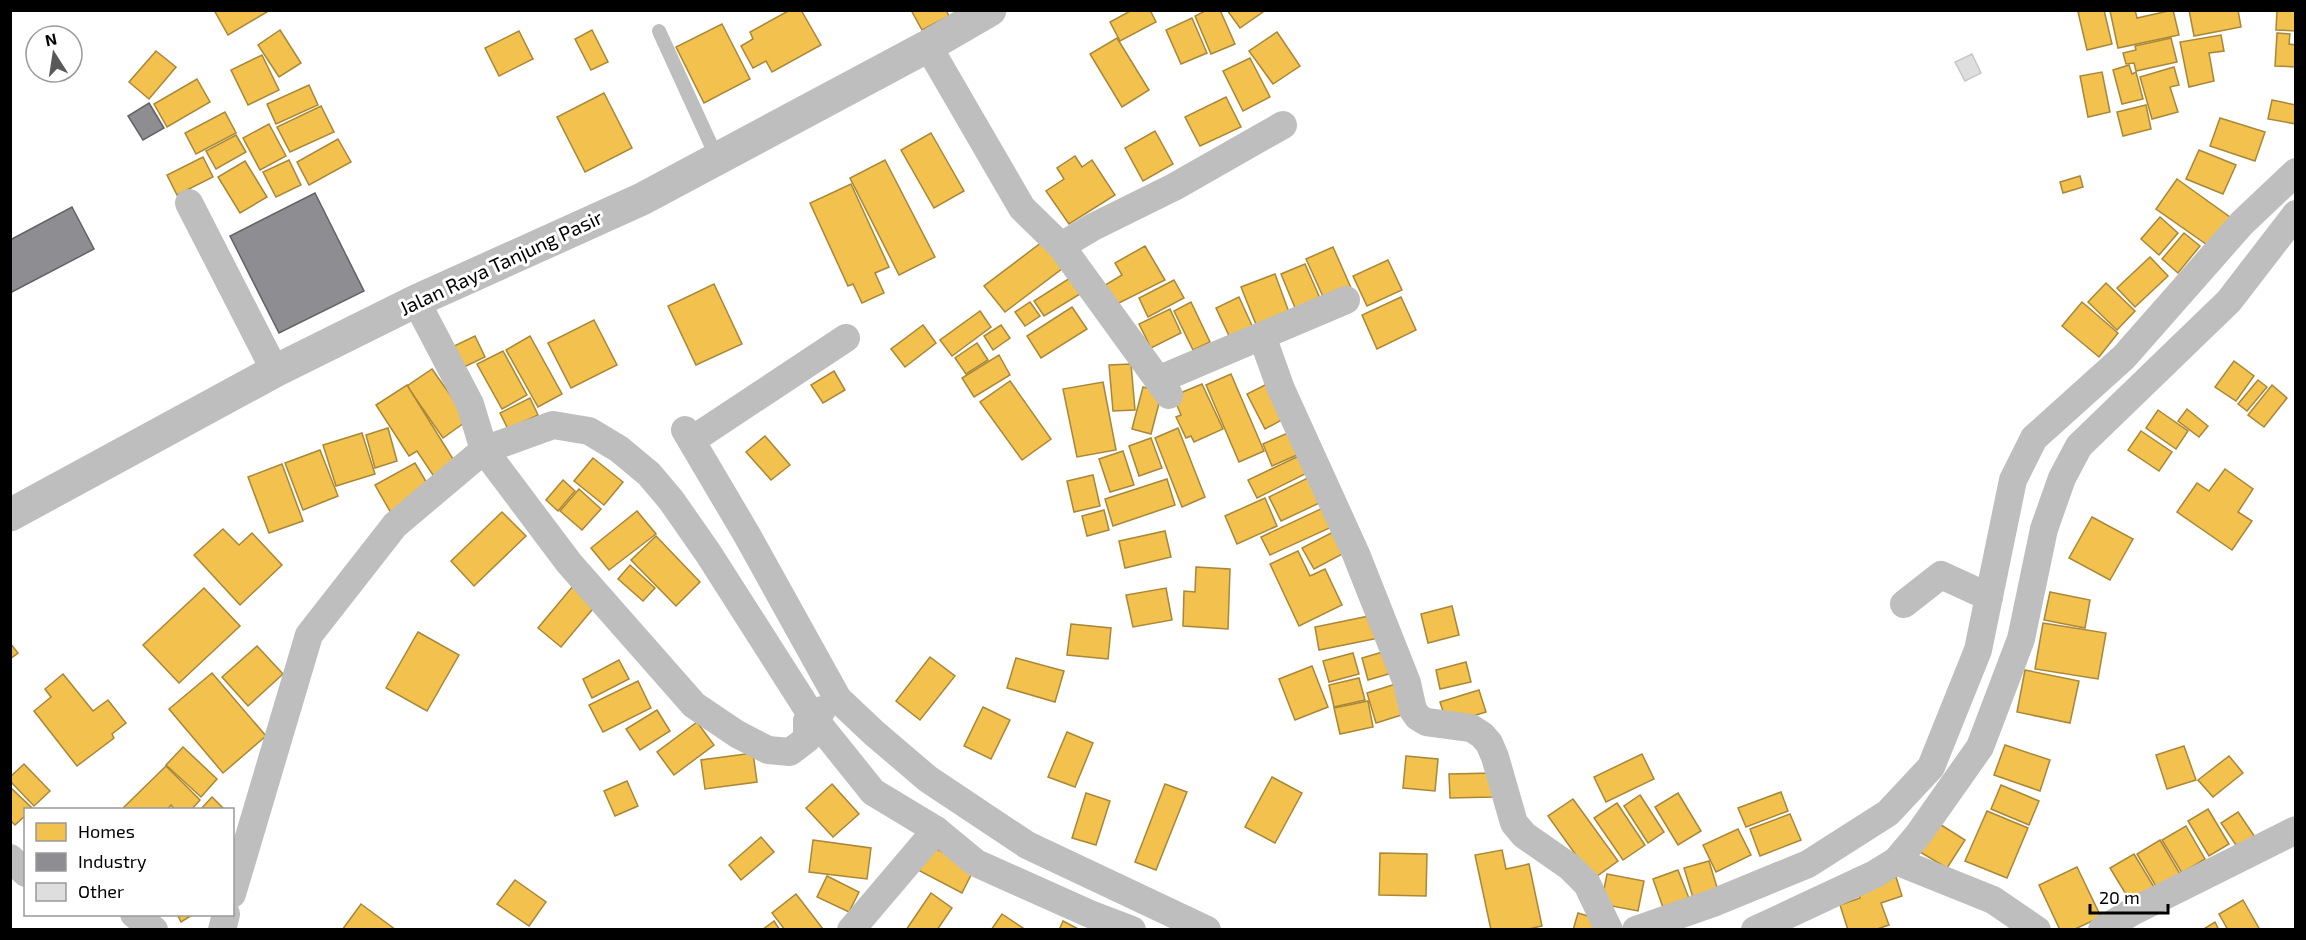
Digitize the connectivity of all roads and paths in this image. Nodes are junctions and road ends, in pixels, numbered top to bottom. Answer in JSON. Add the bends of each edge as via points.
{"nodes":[{"id":1,"x":980,"y":13,"type":"edge"},
{"id":2,"x":659,"y":31,"type":"dead end"},
{"id":3,"x":928,"y":46,"type":"junction"},
{"id":4,"x":1283,"y":125,"type":"dead end"},
{"id":5,"x":717,"y":158,"type":"junction"},
{"id":6,"x":2295,"y":172,"type":"edge"},
{"id":7,"x":189,"y":203,"type":"dead end"},
{"id":8,"x":2295,"y":214,"type":"edge"},
{"id":9,"x":1061,"y":246,"type":"junction"},
{"id":10,"x":1346,"y":300,"type":"dead end"},
{"id":11,"x":416,"y":301,"type":"junction"},
{"id":12,"x":1262,"y":336,"type":"junction"},
{"id":13,"x":846,"y":338,"type":"dead end"},
{"id":14,"x":275,"y":371,"type":"junction"},
{"id":15,"x":483,"y":445,"type":"junction"},
{"id":16,"x":10,"y":515,"type":"edge"},
{"id":17,"x":1989,"y":597,"type":"junction"},
{"id":18,"x":1904,"y":603,"type":"dead end"},
{"id":19,"x":824,"y":708,"type":"junction"},
{"id":20,"x":936,"y":830,"type":"junction"},
{"id":21,"x":2295,"y":830,"type":"edge"},
{"id":22,"x":10,"y":858,"type":"edge"},
{"id":23,"x":1896,"y":861,"type":"junction"},
{"id":24,"x":24,"y":871,"type":"edge"},
{"id":25,"x":234,"y":887,"type":"edge"},
{"id":26,"x":1791,"y":899,"type":"edge"},
{"id":27,"x":135,"y":916,"type":"edge"},
{"id":28,"x":154,"y":930,"type":"edge"},
{"id":29,"x":851,"y":930,"type":"edge"},
{"id":30,"x":1132,"y":930,"type":"edge"},
{"id":31,"x":1207,"y":930,"type":"edge"},
{"id":32,"x":1609,"y":930,"type":"edge"},
{"id":33,"x":1636,"y":930,"type":"edge"},
{"id":34,"x":1755,"y":930,"type":"edge"},
{"id":35,"x":2037,"y":930,"type":"edge"},
{"id":36,"x":2102,"y":930,"type":"edge"}],
"edges":[{"from":1,"to":3,"type":"street","name":"Jalan Raya Tanjung Pasir"},
{"from":2,"to":5,"type":"lane"},
{"from":3,"to":5,"type":"street","name":"Jalan Raya Tanjung Pasir"},
{"from":3,"to":9,"type":"street","via":[[1022,208]]},
{"from":4,"to":9,"type":"street","via":[[1174,188]]},
{"from":5,"to":11,"type":"street","name":"Jalan Raya Tanjung Pasir","via":[[642,199]]},
{"from":6,"to":17,"type":"street","via":[[2242,223],[2124,357],[2034,438],[2013,480]]},
{"from":7,"to":14,"type":"street"},
{"from":8,"to":23,"type":"street","via":[[2229,301],[2079,446],[2062,478],[2044,529],[2021,639],[1980,747]]},
{"from":9,"to":12,"type":"street","via":[[1164,388]]},
{"from":10,"to":12,"type":"street"},
{"from":11,"to":14,"type":"street","name":"Jalan Raya Tanjung Pasir"},
{"from":11,"to":15,"type":"street","via":[[470,404]]},
{"from":12,"to":32,"type":"street","via":[[1281,389],[1356,554],[1407,683],[1413,710],[1426,722],[1471,728],[1482,735],[1495,757],[1514,823],[1524,836],[1570,867],[1587,884]]},
{"from":13,"to":19,"type":"street","via":[[689,435]]},
{"from":14,"to":16,"type":"street","name":"Jalan Raya Tanjung Pasir"},
{"from":15,"to":19,"type":"street","via":[[554,425],[589,431],[619,449],[649,474],[671,500]]},
{"from":15,"to":19,"type":"street","via":[[569,563],[694,705],[768,750],[790,752],[807,739],[807,721]]},
{"from":15,"to":25,"type":"street","via":[[395,525],[309,635]]},
{"from":17,"to":18,"type":"street","via":[[1941,575]]},
{"from":17,"to":26,"type":"street","via":[[1978,650],[1931,767],[1888,813],[1808,864]]},
{"from":19,"to":20,"type":"street","via":[[873,792]]},
{"from":19,"to":31,"type":"street","via":[[874,733],[928,779],[1027,845]]},
{"from":20,"to":29,"type":"street"},
{"from":20,"to":30,"type":"street","via":[[976,863]]},
{"from":21,"to":36,"type":"street"},
{"from":22,"to":24,"type":"street"},
{"from":23,"to":26,"type":"street","via":[[1875,874]]},
{"from":23,"to":35,"type":"street","via":[[1993,900]]},
{"from":26,"to":33,"type":"street","via":[[1713,903]]},
{"from":26,"to":34,"type":"street"},
{"from":27,"to":28,"type":"street"}]}
